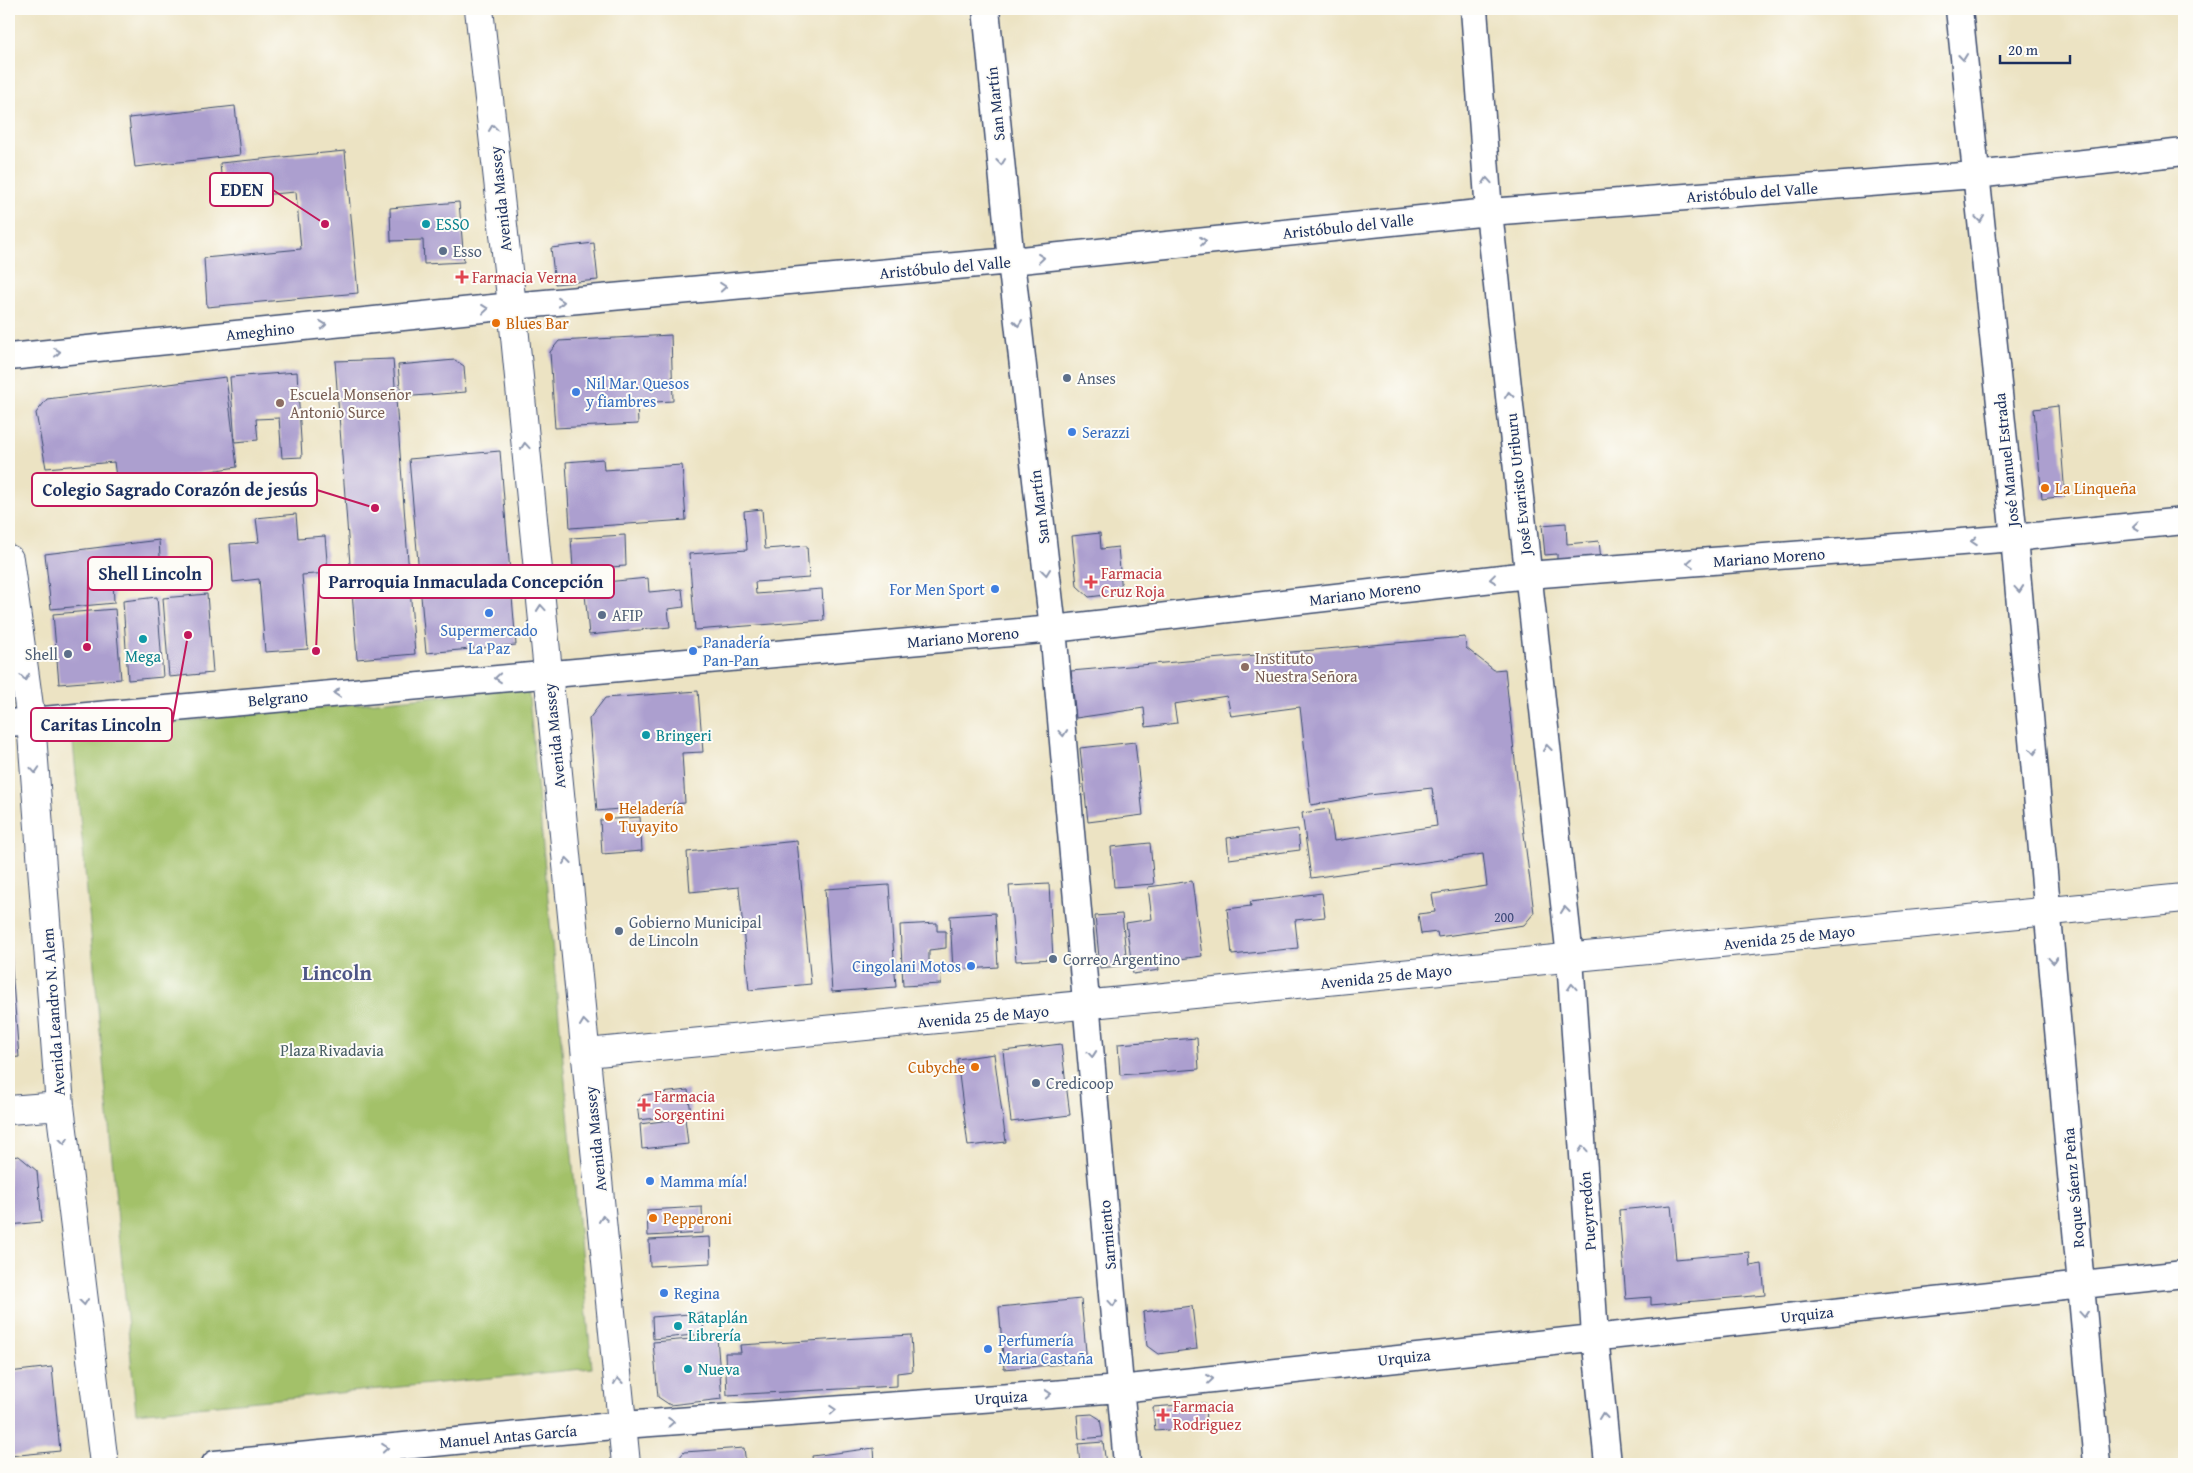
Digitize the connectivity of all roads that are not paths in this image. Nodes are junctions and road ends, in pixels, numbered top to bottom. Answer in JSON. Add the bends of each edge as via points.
{"nodes":[{"id":1,"x":479,"y":9,"type":"edge"},
{"id":2,"x":986,"y":9,"type":"edge"},
{"id":3,"x":1474,"y":9,"type":"edge"},
{"id":4,"x":1959,"y":9,"type":"edge"},
{"id":5,"x":2184,"y":152,"type":"edge"},
{"id":6,"x":1975,"y":175,"type":"junction"},
{"id":7,"x":1489,"y":212,"type":"junction"},
{"id":8,"x":1011,"y":261,"type":"junction"},
{"id":9,"x":512,"y":306,"type":"junction"},
{"id":10,"x":9,"y":357,"type":"edge"},
{"id":11,"x":2184,"y":521,"type":"edge"},
{"id":12,"x":2014,"y":538,"type":"junction"},
{"id":13,"x":9,"y":559,"type":"edge"},
{"id":14,"x":1528,"y":575,"type":"junction"},
{"id":15,"x":1053,"y":630,"type":"junction"},
{"id":16,"x":547,"y":674,"type":"junction"},
{"id":17,"x":20,"y":722,"type":"edge"},
{"id":18,"x":2184,"y":898,"type":"edge"},
{"id":19,"x":2049,"y":911,"type":"junction"},
{"id":20,"x":1570,"y":958,"type":"junction"},
{"id":21,"x":1088,"y":1006,"type":"junction"},
{"id":22,"x":587,"y":1053,"type":"junction"},
{"id":23,"x":60,"y":1106,"type":"junction"},
{"id":24,"x":9,"y":1110,"type":"edge"},
{"id":25,"x":2184,"y":1274,"type":"edge"},
{"id":26,"x":2082,"y":1284,"type":"junction"},
{"id":27,"x":1595,"y":1336,"type":"junction"},
{"id":28,"x":1120,"y":1389,"type":"junction"},
{"id":29,"x":623,"y":1425,"type":"junction"},
{"id":30,"x":104,"y":1464,"type":"edge"},
{"id":31,"x":215,"y":1464,"type":"edge"},
{"id":32,"x":626,"y":1464,"type":"edge"},
{"id":33,"x":1127,"y":1464,"type":"edge"},
{"id":34,"x":1608,"y":1464,"type":"edge"},
{"id":35,"x":2097,"y":1464,"type":"edge"}],
"edges":[{"from":9,"to":1,"type":"main road","name":"Avenida Massey","one_way":true},
{"from":2,"to":8,"type":"street","name":"San Martín","one_way":true},
{"from":7,"to":3,"type":"street","name":"José Evaristo Uriburu","one_way":true},
{"from":4,"to":6,"type":"street","name":"José Manuel Estrada","one_way":true},
{"from":5,"to":6,"type":"street","name":"Aristóbulo del Valle"},
{"from":6,"to":7,"type":"street","name":"Aristóbulo del Valle"},
{"from":6,"to":12,"type":"street","name":"José Manuel Estrada","one_way":true},
{"from":8,"to":7,"type":"street","name":"Aristóbulo del Valle","one_way":true},
{"from":14,"to":7,"type":"street","name":"José Evaristo Uriburu","one_way":true},
{"from":9,"to":8,"type":"street","name":"Aristóbulo del Valle","one_way":true},
{"from":8,"to":15,"type":"street","name":"San Martín","one_way":true},
{"from":10,"to":9,"type":"street","name":"Ameghino","one_way":true},
{"from":16,"to":9,"type":"main road","name":"Avenida Massey","one_way":true},
{"from":11,"to":12,"type":"street","name":"Mariano Moreno","one_way":true},
{"from":12,"to":14,"type":"street","name":"Mariano Moreno","one_way":true},
{"from":12,"to":19,"type":"street","name":"José Manuel Estrada","one_way":true},
{"from":13,"to":17,"type":"main road","name":"Avenida Leandro N. Alem","one_way":true},
{"from":14,"to":15,"type":"street","name":"Mariano Moreno","one_way":true},
{"from":20,"to":14,"type":"street","name":"José Evaristo Uriburu","one_way":true},
{"from":15,"to":16,"type":"street","name":"Mariano Moreno"},
{"from":15,"to":21,"type":"street","name":"San Martín","one_way":true},
{"from":16,"to":17,"type":"street","name":"Belgrano","one_way":true},
{"from":22,"to":16,"type":"main road","name":"Avenida Massey","one_way":true},
{"from":17,"to":23,"type":"main road","name":"Avenida Leandro N. Alem","one_way":true},
{"from":18,"to":19,"type":"main road","name":"Avenida 25 de Mayo"},
{"from":19,"to":20,"type":"main road","name":"Avenida 25 de Mayo"},
{"from":19,"to":26,"type":"street","name":"Roque Sáenz Peña","one_way":true},
{"from":20,"to":21,"type":"main road","name":"Avenida 25 de Mayo"},
{"from":27,"to":20,"type":"street","name":"Pueyrredón","one_way":true},
{"from":21,"to":22,"type":"main road","name":"Avenida 25 de Mayo"},
{"from":21,"to":28,"type":"street","name":"Sarmiento","one_way":true},
{"from":29,"to":22,"type":"main road","name":"Avenida Massey","one_way":true},
{"from":23,"to":24,"type":"main road"},
{"from":23,"to":30,"type":"main road","name":"Avenida Leandro N. Alem","one_way":true},
{"from":25,"to":26,"type":"street","name":"Urquiza"},
{"from":26,"to":27,"type":"street","name":"Urquiza"},
{"from":26,"to":35,"type":"street","name":"Roque Sáenz Peña","one_way":true},
{"from":28,"to":27,"type":"street","name":"Urquiza","one_way":true},
{"from":34,"to":27,"type":"street","name":"Pueyrredón","one_way":true},
{"from":29,"to":28,"type":"street","name":"Urquiza","one_way":true},
{"from":28,"to":33,"type":"street","name":"Sarmiento"},
{"from":31,"to":29,"type":"street","name":"Manuel Antas García","one_way":true},
{"from":29,"to":32,"type":"main road","name":"Avenida Massey"}]}
